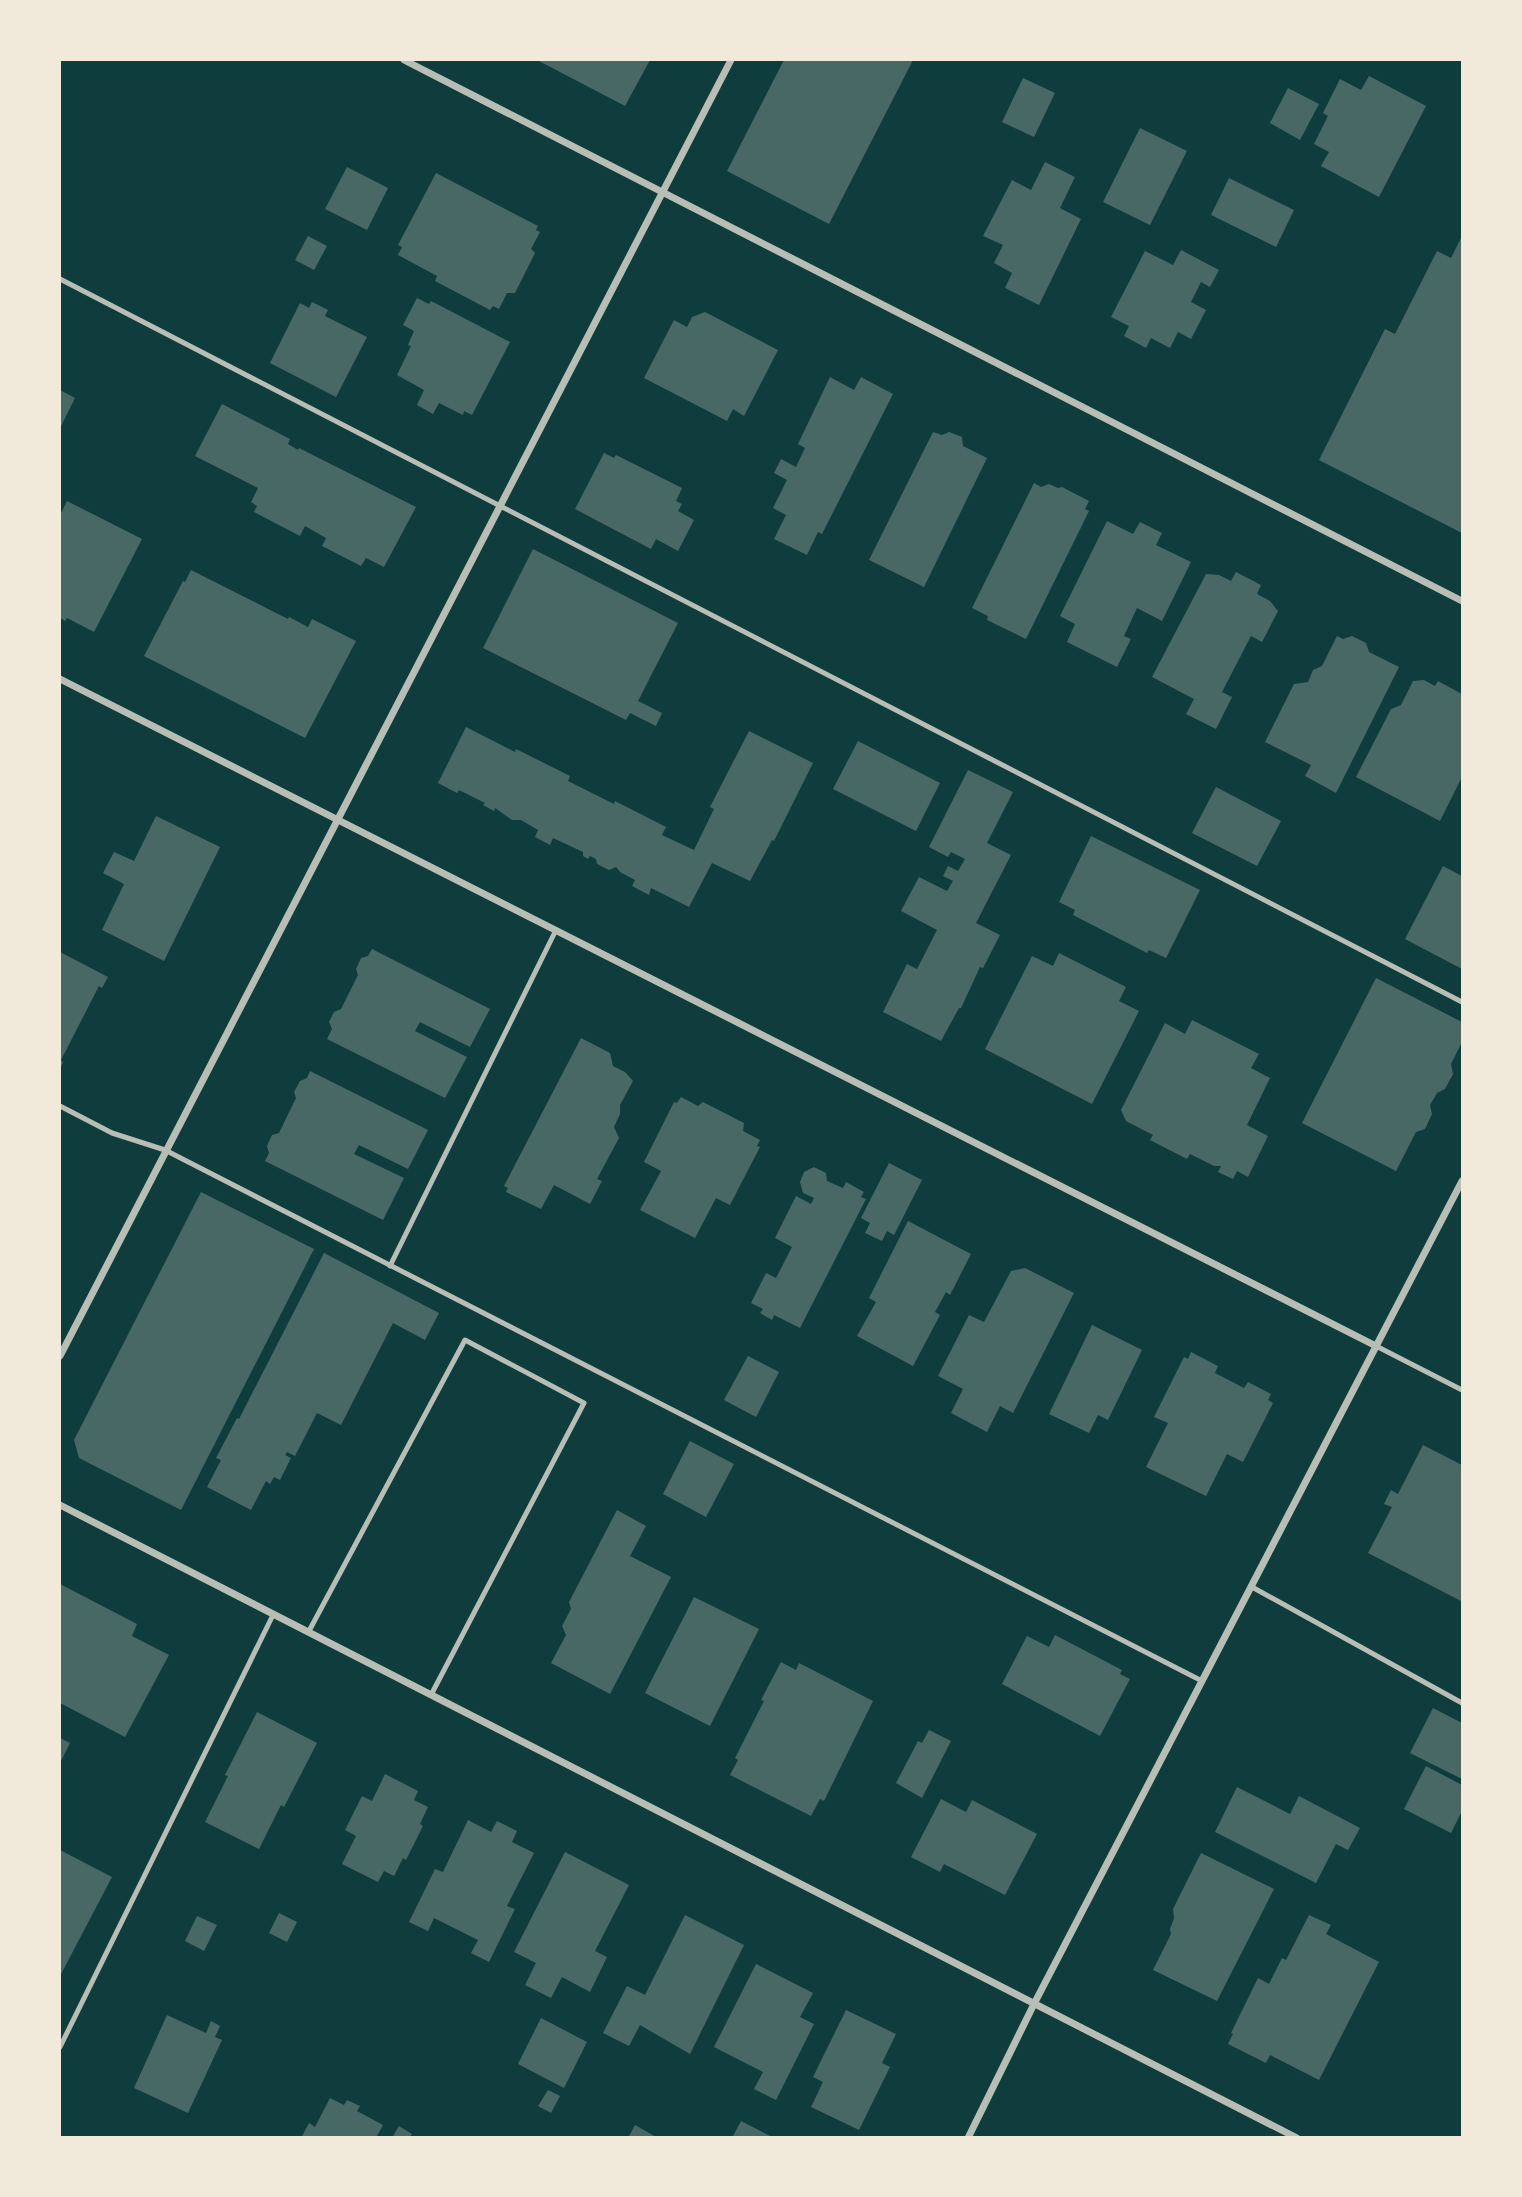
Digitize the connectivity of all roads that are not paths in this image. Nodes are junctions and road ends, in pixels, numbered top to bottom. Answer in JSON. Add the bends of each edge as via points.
{"nodes":[{"id":1,"x":404,"y":60,"type":"edge"},
{"id":2,"x":731,"y":60,"type":"edge"},
{"id":3,"x":662,"y":193,"type":"junction"},
{"id":4,"x":60,"y":279,"type":"edge"},
{"id":5,"x":500,"y":507,"type":"junction"},
{"id":6,"x":1462,"y":601,"type":"edge"},
{"id":7,"x":60,"y":679,"type":"edge"},
{"id":8,"x":337,"y":819,"type":"junction"},
{"id":9,"x":556,"y":930,"type":"junction"},
{"id":10,"x":1462,"y":1002,"type":"edge"},
{"id":11,"x":60,"y":1106,"type":"edge"},
{"id":12,"x":165,"y":1150,"type":"junction"},
{"id":13,"x":1462,"y":1181,"type":"edge"},
{"id":14,"x":390,"y":1266,"type":"junction"},
{"id":15,"x":1376,"y":1346,"type":"junction"},
{"id":16,"x":60,"y":1356,"type":"edge"},
{"id":17,"x":1462,"y":1390,"type":"edge"},
{"id":18,"x":60,"y":1505,"type":"edge"},
{"id":19,"x":1252,"y":1587,"type":"junction"},
{"id":20,"x":273,"y":1615,"type":"junction"},
{"id":21,"x":309,"y":1631,"type":"junction"},
{"id":22,"x":1202,"y":1681,"type":"junction"},
{"id":23,"x":431,"y":1695,"type":"junction"},
{"id":24,"x":1462,"y":1703,"type":"edge"},
{"id":25,"x":1034,"y":2004,"type":"junction"},
{"id":26,"x":60,"y":2047,"type":"edge"},
{"id":27,"x":968,"y":2137,"type":"edge"},
{"id":28,"x":1297,"y":2137,"type":"edge"}],
"edges":[{"from":1,"to":3,"type":"street"},
{"from":2,"to":3,"type":"street"},
{"from":3,"to":5,"type":"street"},
{"from":3,"to":6,"type":"street"},
{"from":4,"to":5,"type":"lane"},
{"from":5,"to":8,"type":"street"},
{"from":5,"to":10,"type":"lane"},
{"from":7,"to":8,"type":"street"},
{"from":8,"to":9,"type":"street"},
{"from":8,"to":12,"type":"street"},
{"from":9,"to":14,"type":"lane"},
{"from":9,"to":15,"type":"street"},
{"from":11,"to":12,"type":"lane","via":[[112,1133]]},
{"from":12,"to":14,"type":"lane"},
{"from":12,"to":16,"type":"street"},
{"from":13,"to":15,"type":"street"},
{"from":14,"to":22,"type":"lane"},
{"from":15,"to":17,"type":"lane"},
{"from":15,"to":19,"type":"street"},
{"from":18,"to":20,"type":"street"},
{"from":19,"to":22,"type":"street"},
{"from":19,"to":24,"type":"lane"},
{"from":20,"to":21,"type":"street"},
{"from":20,"to":26,"type":"lane"},
{"from":21,"to":23,"type":"street"},
{"from":21,"to":23,"type":"lane","via":[[465,1340],[584,1403]]},
{"from":22,"to":25,"type":"street"},
{"from":23,"to":25,"type":"street"},
{"from":25,"to":27,"type":"street"},
{"from":25,"to":28,"type":"street"}]}
